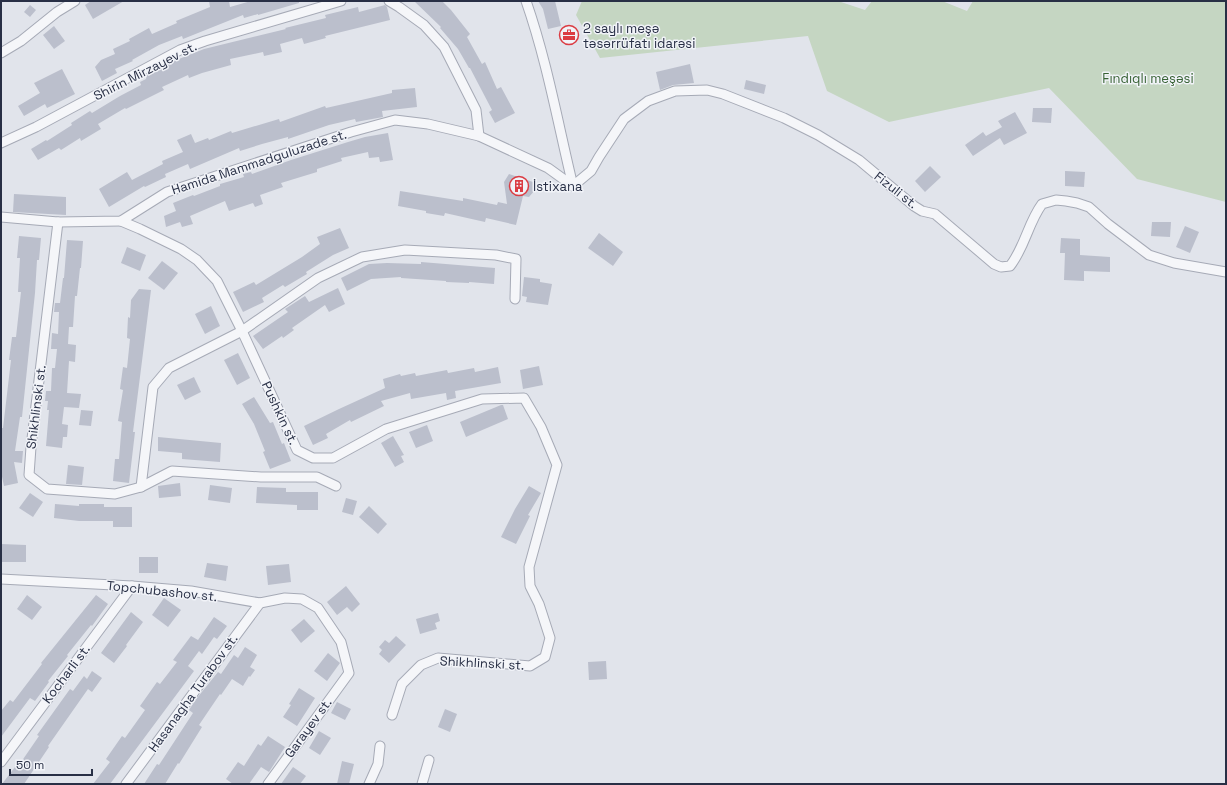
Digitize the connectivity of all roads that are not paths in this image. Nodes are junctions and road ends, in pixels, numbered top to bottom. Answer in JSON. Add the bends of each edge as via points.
{"nodes":[{"id":1,"x":75,"y":1,"type":"edge"},
{"id":2,"x":341,"y":1,"type":"edge"},
{"id":3,"x":389,"y":1,"type":"edge"},
{"id":4,"x":526,"y":1,"type":"edge"},
{"id":5,"x":1,"y":53,"type":"edge"},
{"id":6,"x":479,"y":136,"type":"junction"},
{"id":7,"x":1,"y":143,"type":"edge"},
{"id":8,"x":573,"y":186,"type":"junction"},
{"id":9,"x":1,"y":217,"type":"edge"},
{"id":10,"x":121,"y":221,"type":"junction"},
{"id":11,"x":58,"y":222,"type":"junction"},
{"id":12,"x":1226,"y":272,"type":"edge"},
{"id":13,"x":515,"y":299,"type":"dead end"},
{"id":14,"x":242,"y":331,"type":"junction"},
{"id":15,"x":557,"y":465,"type":"joint"},
{"id":16,"x":336,"y":486,"type":"dead end"},
{"id":17,"x":141,"y":487,"type":"junction"},
{"id":18,"x":1,"y":579,"type":"edge"},
{"id":19,"x":132,"y":586,"type":"junction"},
{"id":20,"x":260,"y":603,"type":"junction"},
{"id":21,"x":349,"y":673,"type":"joint"},
{"id":22,"x":392,"y":715,"type":"dead end"},
{"id":23,"x":380,"y":746,"type":"dead end"},
{"id":24,"x":429,"y":760,"type":"dead end"},
{"id":25,"x":1,"y":762,"type":"edge"},
{"id":26,"x":126,"y":784,"type":"edge"},
{"id":27,"x":268,"y":784,"type":"edge"},
{"id":28,"x":369,"y":784,"type":"edge"},
{"id":29,"x":422,"y":784,"type":"edge"}],
"edges":[{"from":1,"to":5,"type":"street"},
{"from":2,"to":7,"type":"street","name":"Shirin Mirzayev st.","via":[[205,40],[180,50]]},
{"from":3,"to":6,"type":"street","via":[[424,25],[444,47],[476,110]]},
{"from":4,"to":8,"type":"street","via":[[551,85]]},
{"from":6,"to":8,"type":"street","name":"Hamida Mammadguluzade st.","via":[[548,168]]},
{"from":6,"to":10,"type":"street","name":"Hamida Mammadguluzade st.","via":[[428,124],[395,120],[167,192]]},
{"from":8,"to":12,"type":"street","name":"Fizuli st.","via":[[591,171],[624,120],[648,102],[675,91],[707,90],[784,118],[818,135],[859,160],[914,206],[934,214],[1001,267],[1010,266],[1017,258],[1042,204],[1056,200],[1088,207],[1149,255],[1174,263]]},
{"from":9,"to":11,"type":"street"},
{"from":10,"to":11,"type":"street"},
{"from":10,"to":14,"type":"street","name":"Pushkin st.","via":[[181,248],[197,260],[217,281]]},
{"from":11,"to":17,"type":"street","name":"Shikhlinski st.","via":[[29,475],[47,489],[115,494]]},
{"from":13,"to":14,"type":"street","via":[[516,259],[496,254],[404,250],[362,257],[318,278]]},
{"from":14,"to":15,"type":"street","name":"Pushkin st.","via":[[298,450],[314,458],[333,458],[386,430],[482,399],[524,398],[541,427]]},
{"from":14,"to":17,"type":"street","via":[[169,368],[153,387]]},
{"from":15,"to":22,"type":"street","name":"Shikhlinski st.","via":[[528,567],[530,586],[550,638],[545,657],[530,666],[438,658],[421,665],[402,684]]},
{"from":16,"to":17,"type":"street","name":"Shikhlinski st.","via":[[317,477],[261,477],[172,471]]},
{"from":18,"to":19,"type":"street","name":"Topchubashov st."},
{"from":19,"to":20,"type":"street","name":"Topchubashov st.","via":[[191,591]]},
{"from":19,"to":25,"type":"street","name":"Kocharli st."},
{"from":20,"to":21,"type":"street","name":"Topchubashov st.","via":[[285,598],[302,599],[318,608],[341,642]]},
{"from":20,"to":26,"type":"street","name":"Hasanagha Turabov st."},
{"from":21,"to":27,"type":"street","name":"Garayev st."},
{"from":23,"to":28,"type":"street","via":[[378,764]]},
{"from":24,"to":29,"type":"street"}]}
